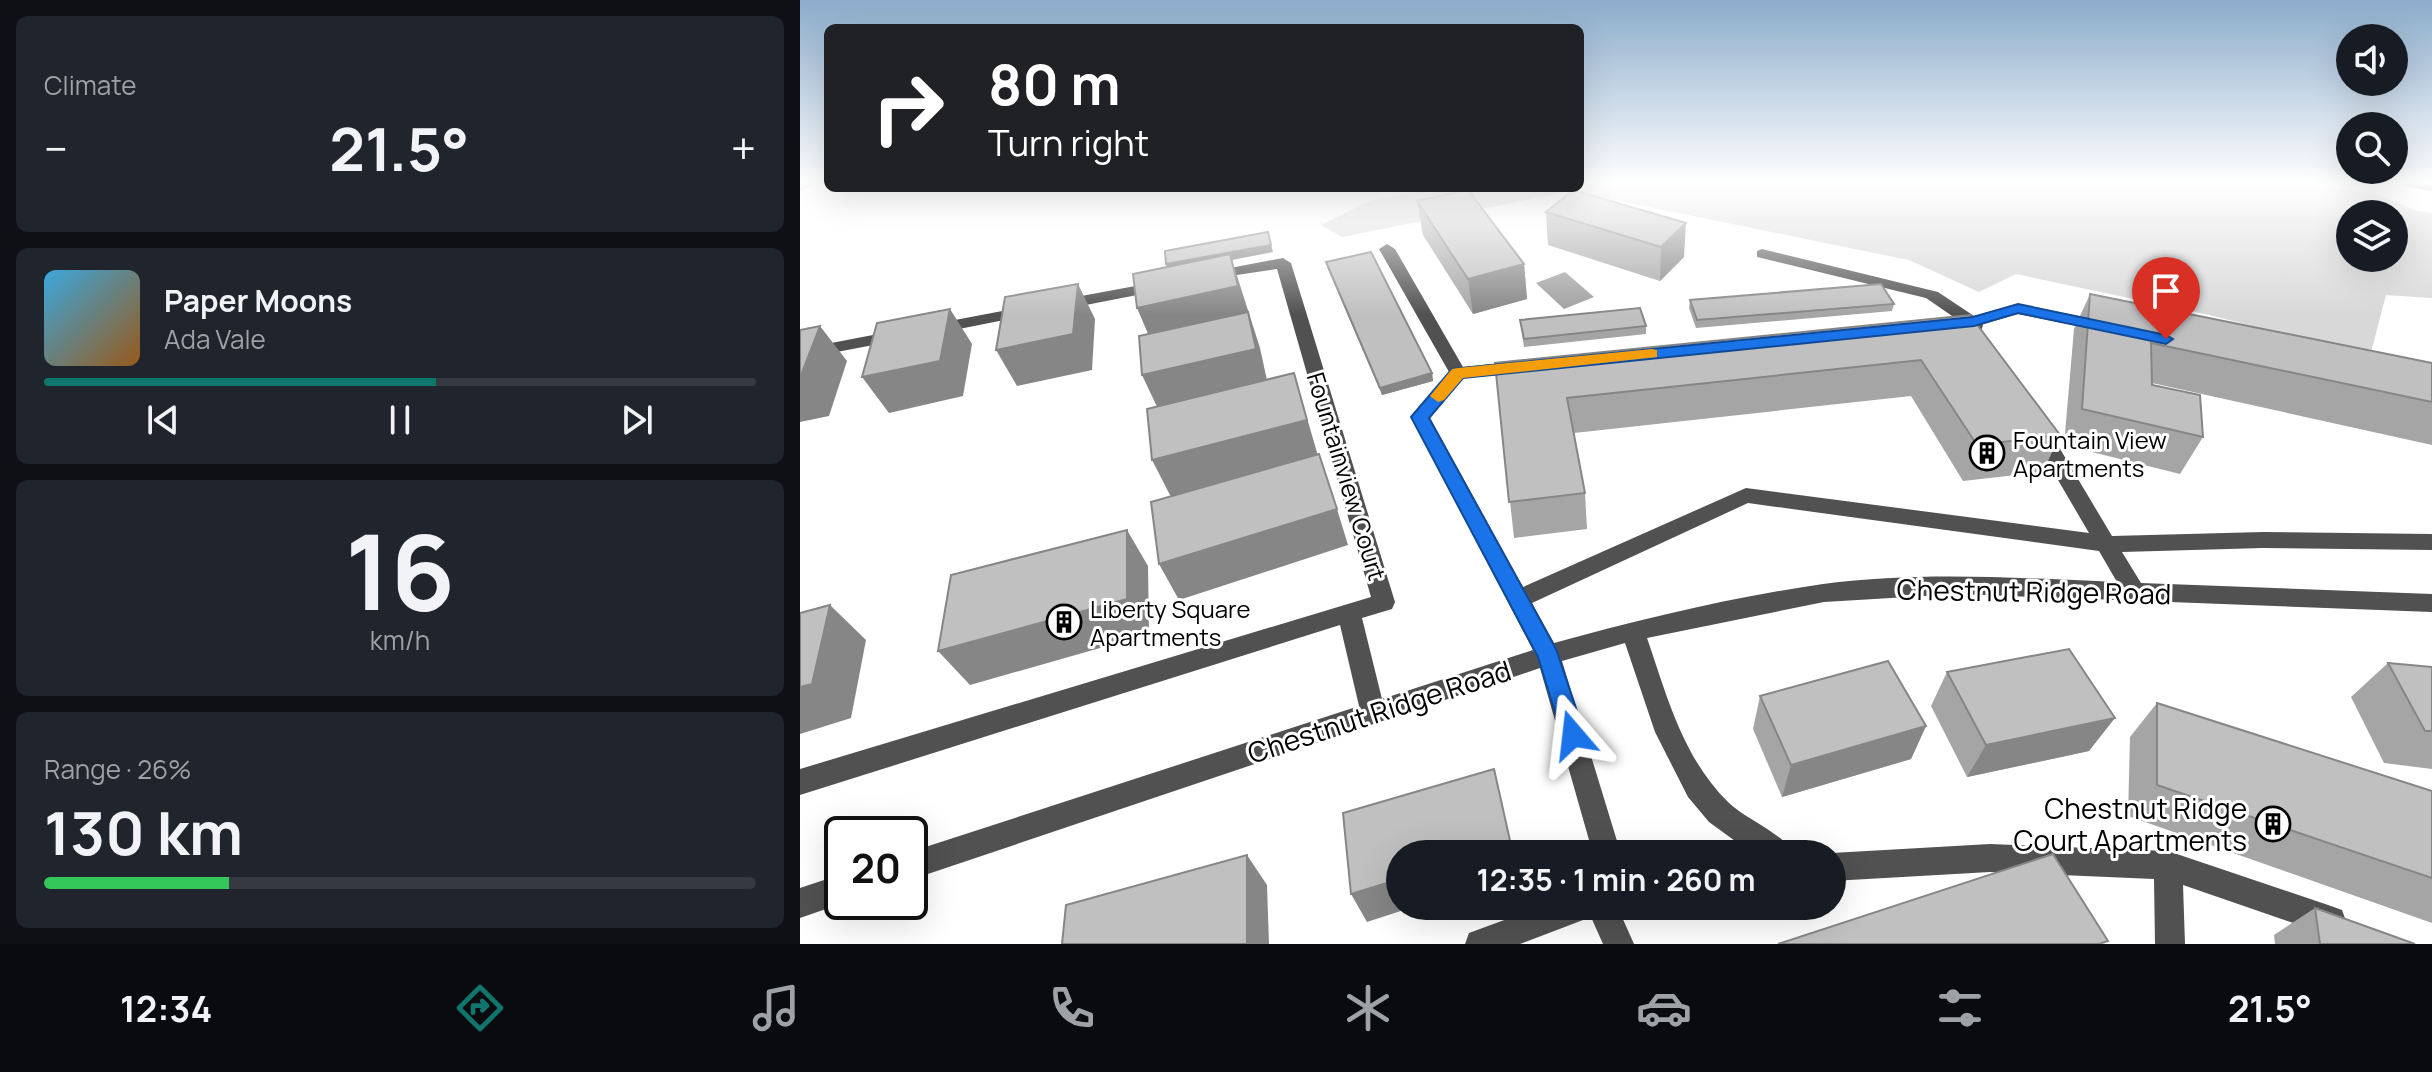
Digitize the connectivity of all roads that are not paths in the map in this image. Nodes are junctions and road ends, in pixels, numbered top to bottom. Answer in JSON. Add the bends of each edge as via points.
{"nodes":[{"id":1,"x":1387,"y":249,"type":"dead end"},
{"id":2,"x":1762,"y":254,"type":"dead end"},
{"id":3,"x":1974,"y":321,"type":"junction"},
{"id":4,"x":1927,"y":326,"type":"edge"},
{"id":5,"x":2125,"y":331,"type":"edge"},
{"id":6,"x":1990,"y":347,"type":"edge"},
{"id":7,"x":800,"y":354,"type":"edge"},
{"id":8,"x":1536,"y":365,"type":"edge"},
{"id":9,"x":1458,"y":373,"type":"junction"},
{"id":10,"x":2028,"y":413,"type":"edge"},
{"id":11,"x":2432,"y":542,"type":"edge"},
{"id":12,"x":2106,"y":544,"type":"junction"},
{"id":13,"x":2133,"y":590,"type":"junction"},
{"id":14,"x":1518,"y":599,"type":"junction"},
{"id":15,"x":2432,"y":603,"type":"edge"},
{"id":16,"x":1349,"y":613,"type":"junction"},
{"id":17,"x":1633,"y":631,"type":"junction"},
{"id":18,"x":1548,"y":655,"type":"junction"},
{"id":19,"x":1373,"y":713,"type":"junction"},
{"id":20,"x":800,"y":782,"type":"edge"},
{"id":21,"x":1603,"y":840,"type":"edge"},
{"id":22,"x":1750,"y":840,"type":"edge"},
{"id":23,"x":928,"y":860,"type":"edge"},
{"id":24,"x":2168,"y":865,"type":"junction"},
{"id":25,"x":1846,"y":866,"type":"edge"},
{"id":26,"x":824,"y":895,"type":"edge"},
{"id":27,"x":800,"y":903,"type":"edge"},
{"id":28,"x":1544,"y":920,"type":"edge"},
{"id":29,"x":1608,"y":920,"type":"edge"},
{"id":30,"x":2356,"y":929,"type":"edge"},
{"id":31,"x":1480,"y":944,"type":"edge"},
{"id":32,"x":1619,"y":944,"type":"edge"},
{"id":33,"x":2170,"y":944,"type":"edge"}],
"edges":[{"from":1,"to":9,"type":"street"},
{"from":2,"to":3,"type":"street","via":[[1932,295]]},
{"from":3,"to":4,"type":"street"},
{"from":3,"to":5,"type":"street","via":[[2018,309]]},
{"from":3,"to":6,"type":"street"},
{"from":7,"to":16,"type":"street","name":"Fountainview Court","via":[[1283,263],[1384,602]]},
{"from":8,"to":9,"type":"street"},
{"from":9,"to":14,"type":"street","via":[[1420,417]]},
{"from":10,"to":12,"type":"street"},
{"from":11,"to":12,"type":"street"},
{"from":12,"to":13,"type":"street"},
{"from":12,"to":14,"type":"street","via":[[1746,495]]},
{"from":13,"to":15,"type":"street","name":"Chestnut Ridge Road"},
{"from":13,"to":17,"type":"street","name":"Chestnut Ridge Road","via":[[1958,585],[1824,593]]},
{"from":14,"to":18,"type":"street"},
{"from":16,"to":19,"type":"street","name":"Fountainview Court"},
{"from":16,"to":20,"type":"street"},
{"from":17,"to":18,"type":"street","name":"Chestnut Ridge Road"},
{"from":17,"to":22,"type":"street","via":[[1678,760],[1719,816]]},
{"from":18,"to":19,"type":"street","name":"Chestnut Ridge Road"},
{"from":18,"to":21,"type":"street"},
{"from":19,"to":23,"type":"street","name":"Chestnut Ridge Road"},
{"from":24,"to":25,"type":"street","via":[[1990,858]]},
{"from":24,"to":30,"type":"street"},
{"from":24,"to":33,"type":"street"},
{"from":26,"to":27,"type":"street"},
{"from":28,"to":31,"type":"street"},
{"from":29,"to":32,"type":"street"}]}
